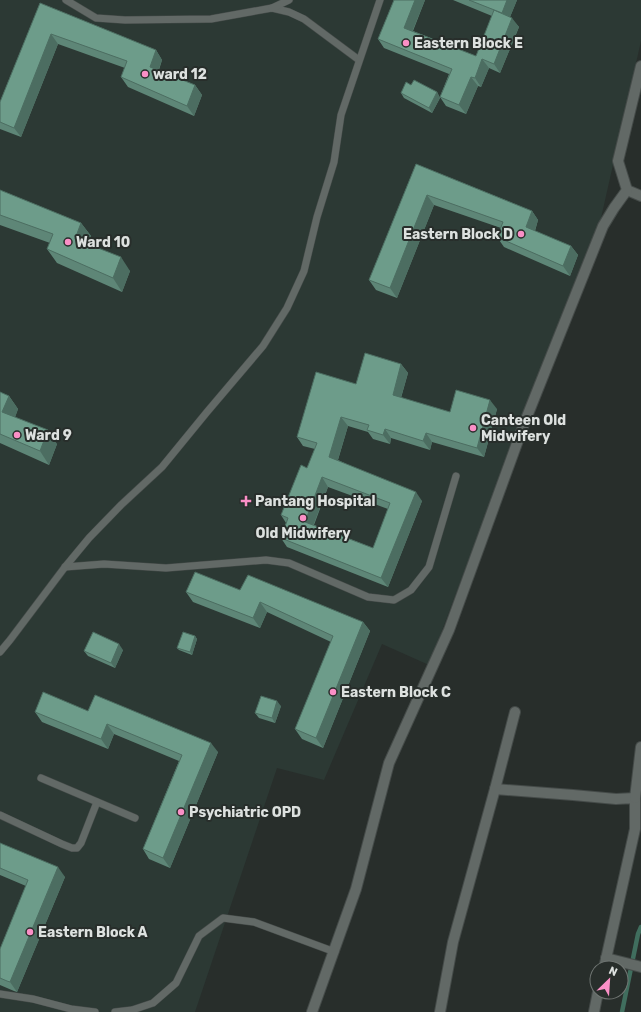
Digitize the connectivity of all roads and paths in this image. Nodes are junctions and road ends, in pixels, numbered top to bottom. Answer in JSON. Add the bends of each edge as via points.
{"nodes":[{"id":1,"x":66,"y":0,"type":"edge"},
{"id":2,"x":289,"y":0,"type":"edge"},
{"id":3,"x":380,"y":0,"type":"edge"},
{"id":4,"x":272,"y":8,"type":"junction"},
{"id":5,"x":359,"y":60,"type":"junction"},
{"id":6,"x":641,"y":66,"type":"edge"},
{"id":7,"x":639,"y":80,"type":"edge"},
{"id":8,"x":627,"y":190,"type":"junction"},
{"id":9,"x":641,"y":196,"type":"edge"},
{"id":10,"x":456,"y":476,"type":"dead end"},
{"id":11,"x":65,"y":566,"type":"junction"},
{"id":12,"x":0,"y":652,"type":"edge"},
{"id":13,"x":515,"y":712,"type":"dead end"},
{"id":14,"x":641,"y":747,"type":"edge"},
{"id":15,"x":40,"y":778,"type":"dead end"},
{"id":16,"x":495,"y":789,"type":"junction"},
{"id":17,"x":635,"y":798,"type":"junction"},
{"id":18,"x":97,"y":802,"type":"junction"},
{"id":19,"x":0,"y":816,"type":"edge"},
{"id":20,"x":135,"y":818,"type":"dead end"},
{"id":21,"x":638,"y":826,"type":"edge"},
{"id":22,"x":636,"y":846,"type":"edge"},
{"id":23,"x":335,"y":952,"type":"junction"},
{"id":24,"x":606,"y":960,"type":"edge"},
{"id":25,"x":629,"y":964,"type":"edge"},
{"id":26,"x":641,"y":967,"type":"edge"},
{"id":27,"x":0,"y":994,"type":"edge"},
{"id":28,"x":596,"y":1000,"type":"edge"},
{"id":29,"x":95,"y":1012,"type":"edge"},
{"id":30,"x":115,"y":1012,"type":"edge"},
{"id":31,"x":312,"y":1012,"type":"edge"},
{"id":32,"x":440,"y":1012,"type":"edge"},
{"id":33,"x":594,"y":1012,"type":"edge"}],
"edges":[{"from":1,"to":4,"type":"lane","via":[[96,18],[125,20],[211,19]]},
{"from":2,"to":4,"type":"lane"},
{"from":3,"to":5,"type":"lane"},
{"from":4,"to":5,"type":"lane","via":[[290,12],[304,20]]},
{"from":5,"to":11,"type":"lane","via":[[341,115],[334,162],[304,272],[288,308],[263,346],[162,467],[121,505]]},
{"from":6,"to":7,"type":"street"},
{"from":7,"to":8,"type":"street","via":[[618,161]]},
{"from":8,"to":9,"type":"street"},
{"from":8,"to":23,"type":"street","via":[[603,226],[524,424],[450,630],[389,763],[356,888]]},
{"from":10,"to":11,"type":"lane","via":[[429,567],[411,590],[394,600],[368,597],[289,563],[266,560],[166,568],[104,564]]},
{"from":11,"to":12,"type":"lane"},
{"from":13,"to":16,"type":"street"},
{"from":14,"to":17,"type":"street"},
{"from":15,"to":18,"type":"lane"},
{"from":16,"to":17,"type":"street","via":[[616,800]]},
{"from":16,"to":32,"type":"street","via":[[453,942]]},
{"from":17,"to":21,"type":"street"},
{"from":18,"to":19,"type":"lane","via":[[77,848],[62,844]]},
{"from":18,"to":20,"type":"lane"},
{"from":21,"to":22,"type":"street"},
{"from":22,"to":24,"type":"street"},
{"from":23,"to":30,"type":"lane","via":[[254,922],[224,918],[199,936],[176,982],[153,1003]]},
{"from":23,"to":31,"type":"street"},
{"from":25,"to":26,"type":"street"},
{"from":27,"to":29,"type":"lane"},
{"from":28,"to":33,"type":"street"}]}
